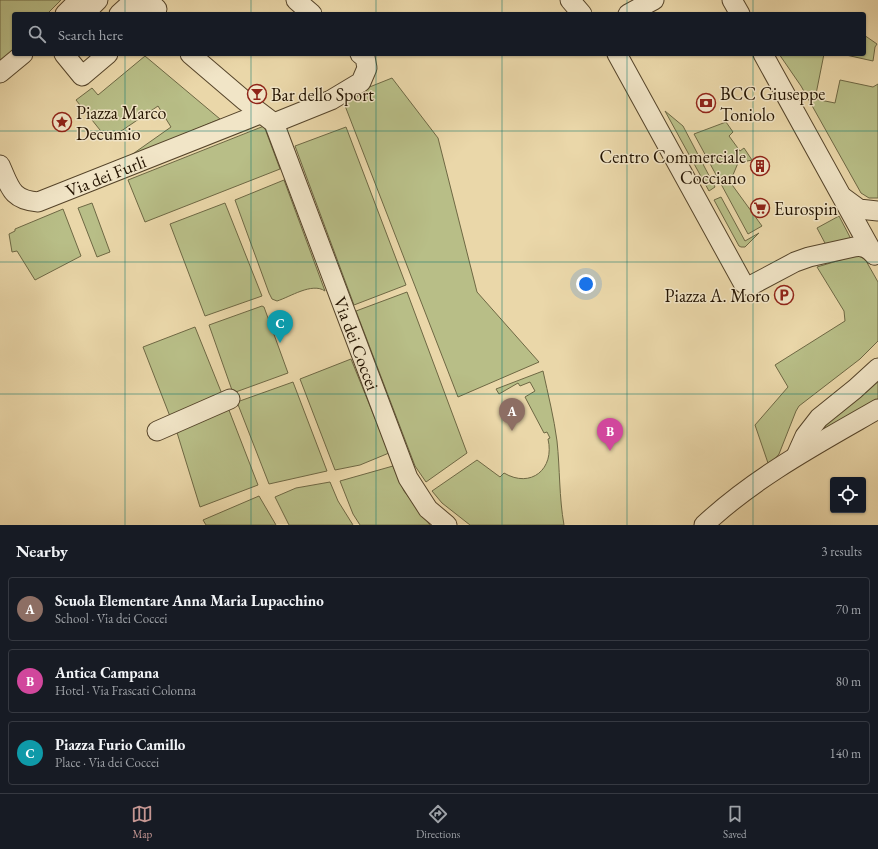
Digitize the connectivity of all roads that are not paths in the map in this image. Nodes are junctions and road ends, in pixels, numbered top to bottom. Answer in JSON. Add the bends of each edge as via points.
{"nodes":[{"id":1,"x":80,"y":0,"type":"edge"},
{"id":2,"x":98,"y":0,"type":"edge"},
{"id":3,"x":148,"y":0,"type":"edge"},
{"id":4,"x":296,"y":0,"type":"edge"},
{"id":5,"x":570,"y":0,"type":"edge"},
{"id":6,"x":654,"y":0,"type":"edge"},
{"id":7,"x":732,"y":0,"type":"edge"},
{"id":8,"x":67,"y":12,"type":"edge"},
{"id":9,"x":86,"y":12,"type":"edge"},
{"id":10,"x":121,"y":12,"type":"edge"},
{"id":11,"x":140,"y":12,"type":"edge"},
{"id":12,"x":154,"y":12,"type":"edge"},
{"id":13,"x":310,"y":12,"type":"edge"},
{"id":14,"x":580,"y":12,"type":"edge"},
{"id":15,"x":632,"y":12,"type":"edge"},
{"id":16,"x":739,"y":12,"type":"edge"},
{"id":17,"x":21,"y":56,"type":"edge"},
{"id":18,"x":66,"y":56,"type":"edge"},
{"id":19,"x":106,"y":56,"type":"edge"},
{"id":20,"x":192,"y":56,"type":"edge"},
{"id":21,"x":363,"y":56,"type":"edge"},
{"id":22,"x":618,"y":56,"type":"edge"},
{"id":23,"x":764,"y":56,"type":"edge"},
{"id":24,"x":0,"y":73,"type":"edge"},
{"id":25,"x":258,"y":115,"type":"junction"},
{"id":26,"x":0,"y":165,"type":"edge"},
{"id":27,"x":844,"y":198,"type":"junction"},
{"id":28,"x":878,"y":211,"type":"edge"},
{"id":29,"x":876,"y":258,"type":"edge"},
{"id":30,"x":878,"y":368,"type":"edge"},
{"id":31,"x":230,"y":399,"type":"dead end"},
{"id":32,"x":878,"y":409,"type":"edge"},
{"id":33,"x":157,"y":431,"type":"dead end"},
{"id":34,"x":796,"y":456,"type":"junction"},
{"id":35,"x":447,"y":525,"type":"edge"},
{"id":36,"x":704,"y":525,"type":"edge"}],
"edges":[{"from":1,"to":8,"type":"street"},
{"from":2,"to":9,"type":"street"},
{"from":3,"to":12,"type":"street","via":[[157,9]]},
{"from":4,"to":13,"type":"street"},
{"from":5,"to":14,"type":"street"},
{"from":6,"to":15,"type":"street"},
{"from":7,"to":16,"type":"street"},
{"from":10,"to":11,"type":"street","via":[[130,4]]},
{"from":17,"to":24,"type":"street"},
{"from":18,"to":19,"type":"street","via":[[82,76]]},
{"from":20,"to":25,"type":"street"},
{"from":21,"to":25,"type":"street","name":"Via dei Furli","via":[[367,68],[361,82],[331,100]]},
{"from":22,"to":29,"type":"street","via":[[743,283],[750,286],[795,262],[860,246],[867,248]]},
{"from":23,"to":27,"type":"street"},
{"from":25,"to":26,"type":"street","name":"Via dei Furli","via":[[70,199],[26,201],[16,196]]},
{"from":25,"to":35,"type":"street","name":"Via dei Coccei","via":[[284,151],[408,478],[428,509]]},
{"from":27,"to":28,"type":"street","via":[[859,209]]},
{"from":27,"to":29,"type":"street"},
{"from":30,"to":34,"type":"street","via":[[819,418],[805,436]]},
{"from":31,"to":33,"type":"street"},
{"from":32,"to":34,"type":"street"},
{"from":34,"to":36,"type":"street","via":[[735,498]]}]}
